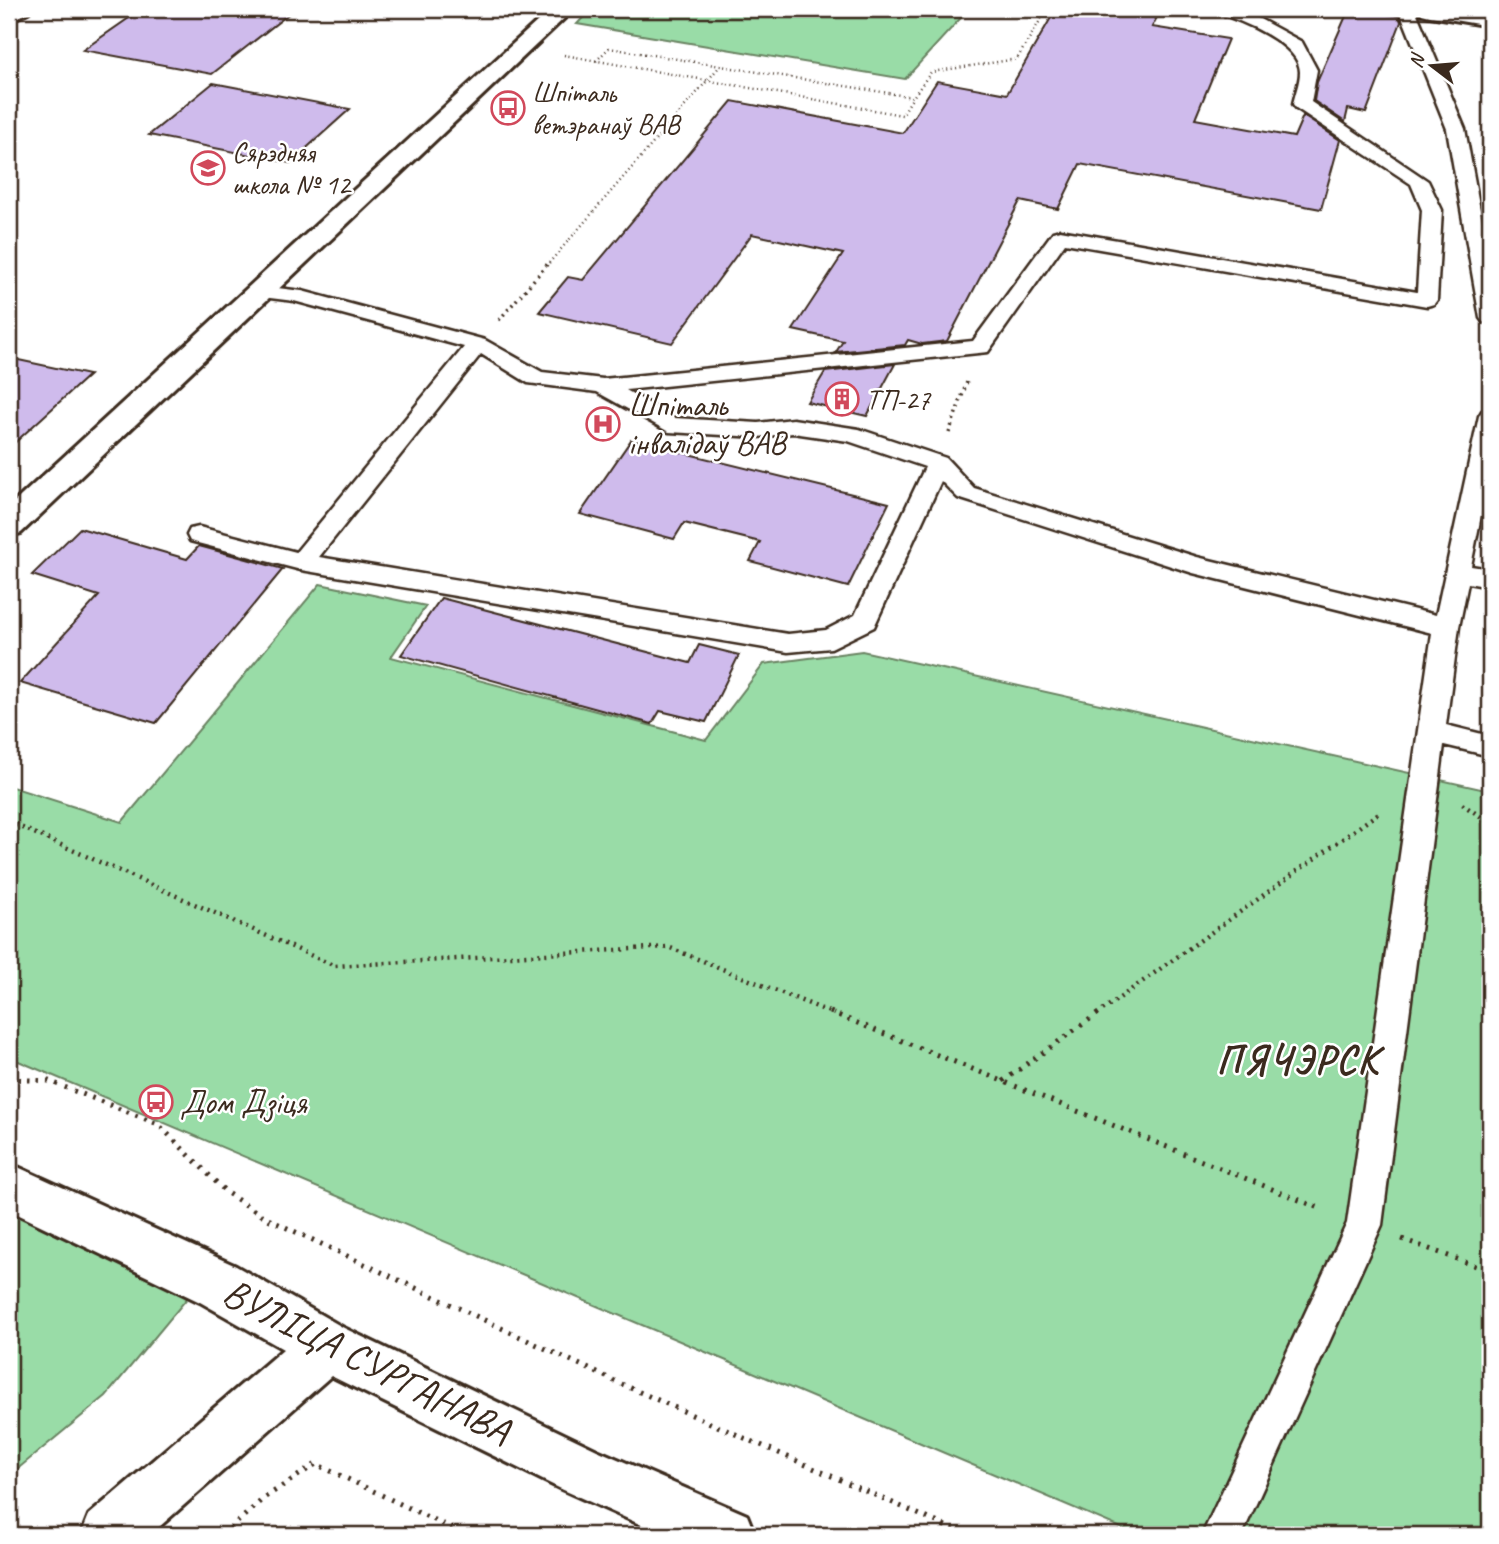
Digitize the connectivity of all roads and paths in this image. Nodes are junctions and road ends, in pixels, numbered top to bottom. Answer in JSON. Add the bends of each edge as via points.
{"nodes":[{"id":1,"x":19,"y":9,"type":"edge"},
{"id":2,"x":563,"y":9,"type":"edge"},
{"id":3,"x":1047,"y":9,"type":"edge"},
{"id":4,"x":1220,"y":9,"type":"edge"},
{"id":5,"x":1407,"y":9,"type":"edge"},
{"id":6,"x":1430,"y":9,"type":"edge"},
{"id":7,"x":9,"y":17,"type":"edge"},
{"id":8,"x":1490,"y":19,"type":"edge"},
{"id":9,"x":559,"y":54,"type":"dead end"},
{"id":10,"x":596,"y":61,"type":"junction"},
{"id":11,"x":720,"y":66,"type":"junction"},
{"id":12,"x":708,"y":80,"type":"junction"},
{"id":13,"x":913,"y":97,"type":"junction"},
{"id":14,"x":261,"y":292,"type":"junction"},
{"id":15,"x":1490,"y":318,"type":"edge"},
{"id":16,"x":478,"y":344,"type":"junction"},
{"id":17,"x":980,"y":347,"type":"junction"},
{"id":18,"x":603,"y":386,"type":"junction"},
{"id":19,"x":1490,"y":416,"type":"edge"},
{"id":20,"x":938,"y":463,"type":"junction"},
{"id":21,"x":9,"y":525,"type":"edge"},
{"id":22,"x":199,"y":535,"type":"dead end"},
{"id":23,"x":301,"y":562,"type":"junction"},
{"id":24,"x":1457,"y":572,"type":"junction"},
{"id":25,"x":1490,"y":578,"type":"edge"},
{"id":26,"x":1446,"y":627,"type":"junction"},
{"id":27,"x":1430,"y":732,"type":"junction"},
{"id":28,"x":1490,"y":746,"type":"edge"},
{"id":29,"x":1426,"y":779,"type":"junction"},
{"id":30,"x":9,"y":822,"type":"edge"},
{"id":31,"x":9,"y":1079,"type":"edge"},
{"id":32,"x":1003,"y":1081,"type":"junction"},
{"id":33,"x":9,"y":1186,"type":"edge"},
{"id":34,"x":1364,"y":1225,"type":"junction"},
{"id":35,"x":1490,"y":1271,"type":"edge"},
{"id":36,"x":326,"y":1346,"type":"junction"},
{"id":37,"x":109,"y":1535,"type":"edge"},
{"id":38,"x":223,"y":1535,"type":"edge"},
{"id":39,"x":466,"y":1535,"type":"edge"},
{"id":40,"x":727,"y":1535,"type":"edge"},
{"id":41,"x":966,"y":1535,"type":"edge"},
{"id":42,"x":1222,"y":1535,"type":"edge"}],
"edges":[{"from":1,"to":7,"type":"lane"},
{"from":2,"to":14,"type":"main road"},
{"from":3,"to":13,"type":"path","via":[[1017,59],[931,72]]},
{"from":4,"to":17,"type":"lane","via":[[1239,14],[1296,45],[1310,70],[1302,104],[1419,181],[1432,210],[1427,300],[1060,236]]},
{"from":5,"to":15,"type":"lane","via":[[1455,129]]},
{"from":6,"to":8,"type":"main road"},
{"from":9,"to":10,"type":"path"},
{"from":10,"to":11,"type":"path","via":[[609,48]]},
{"from":10,"to":12,"type":"path"},
{"from":11,"to":12,"type":"path"},
{"from":11,"to":13,"type":"path"},
{"from":12,"to":13,"type":"path","via":[[902,115]]},
{"from":12,"to":16,"type":"path"},
{"from":14,"to":16,"type":"lane","via":[[295,295]]},
{"from":14,"to":21,"type":"main road"},
{"from":16,"to":18,"type":"lane","via":[[536,378]]},
{"from":16,"to":23,"type":"lane"},
{"from":17,"to":18,"type":"lane"},
{"from":17,"to":20,"type":"path"},
{"from":18,"to":20,"type":"lane","via":[[669,425],[758,430],[793,426],[851,434]]},
{"from":19,"to":24,"type":"lane"},
{"from":20,"to":23,"type":"lane","via":[[865,621],[831,639],[788,643]]},
{"from":20,"to":26,"type":"lane","via":[[966,493],[1193,565]]},
{"from":22,"to":23,"type":"lane"},
{"from":24,"to":25,"type":"lane"},
{"from":24,"to":26,"type":"lane"},
{"from":26,"to":27,"type":"lane"},
{"from":27,"to":28,"type":"lane"},
{"from":27,"to":29,"type":"lane"},
{"from":29,"to":32,"type":"path"},
{"from":29,"to":34,"type":"lane"},
{"from":30,"to":32,"type":"path","via":[[335,966],[668,947]]},
{"from":31,"to":41,"type":"path","via":[[49,1081],[158,1124],[227,1193],[268,1219],[619,1383]]},
{"from":32,"to":34,"type":"path"},
{"from":33,"to":36,"type":"main road","name":"ВУЛІЦА СУРГАНАВА","via":[[218,1284]]},
{"from":34,"to":35,"type":"path"},
{"from":34,"to":42,"type":"lane"},
{"from":36,"to":37,"type":"main road"},
{"from":36,"to":40,"type":"main road","name":"ВУЛІЦА СУРГАНАВА","via":[[578,1469]]},
{"from":38,"to":39,"type":"path","via":[[264,1498],[316,1464]]}]}
